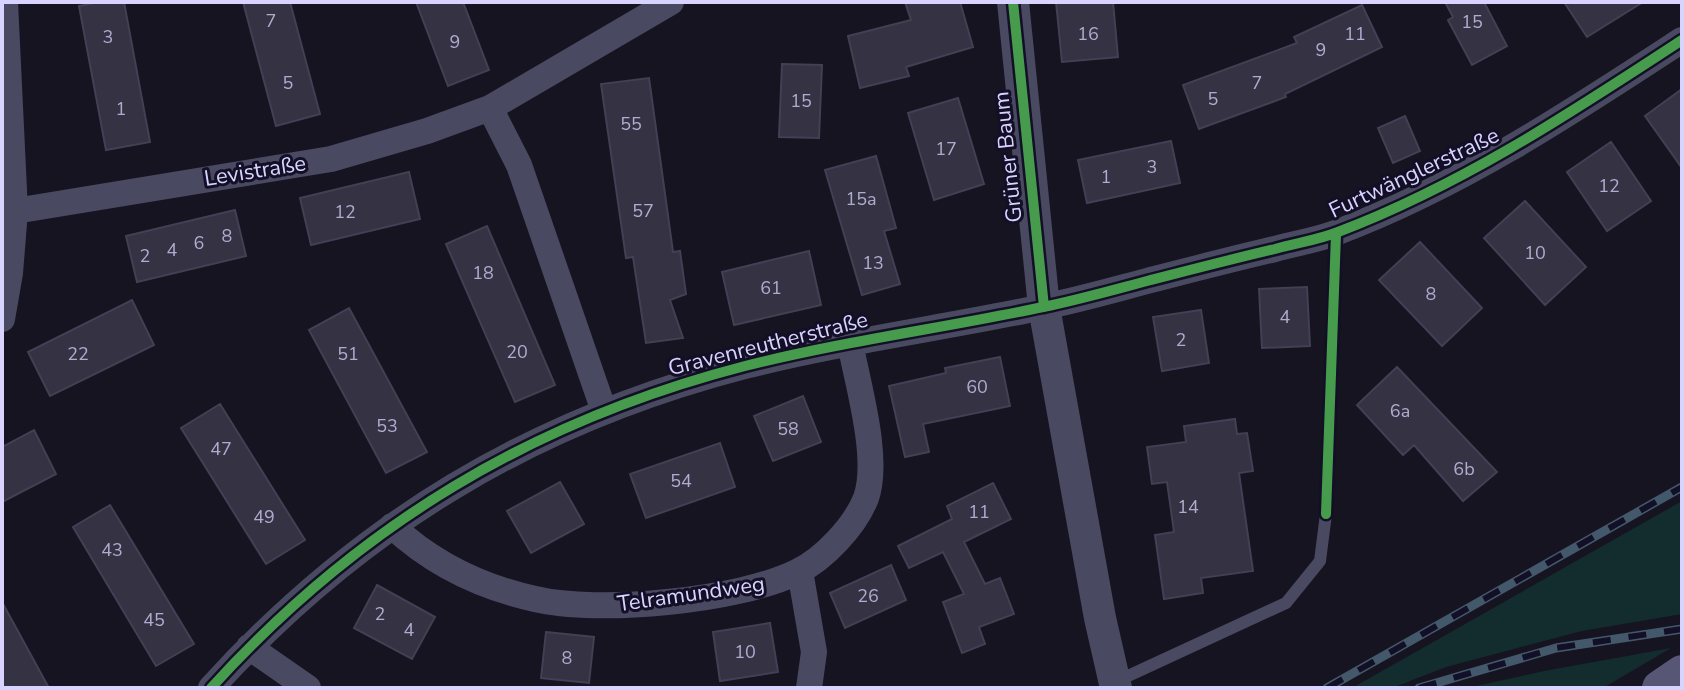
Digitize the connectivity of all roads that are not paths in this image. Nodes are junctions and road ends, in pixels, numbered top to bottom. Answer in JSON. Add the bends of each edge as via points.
{"nodes":[{"id":1,"x":5,"y":2,"type":"edge"},
{"id":2,"x":671,"y":2,"type":"edge"},
{"id":3,"x":1013,"y":2,"type":"edge"},
{"id":4,"x":1682,"y":40,"type":"edge"},
{"id":5,"x":490,"y":108,"type":"junction"},
{"id":6,"x":15,"y":211,"type":"junction"},
{"id":7,"x":1336,"y":234,"type":"junction"},
{"id":8,"x":1044,"y":307,"type":"junction"},
{"id":9,"x":2,"y":319,"type":"edge"},
{"id":10,"x":850,"y":343,"type":"junction"},
{"id":11,"x":604,"y":411,"type":"junction"},
{"id":12,"x":392,"y":526,"type":"junction"},
{"id":13,"x":800,"y":571,"type":"junction"},
{"id":14,"x":249,"y":647,"type":"junction"},
{"id":15,"x":1682,"y":673,"type":"edge"},
{"id":16,"x":1116,"y":685,"type":"edge"},
{"id":17,"x":211,"y":688,"type":"edge"},
{"id":18,"x":308,"y":688,"type":"edge"},
{"id":19,"x":809,"y":688,"type":"edge"},
{"id":20,"x":1660,"y":688,"type":"edge"}],
"edges":[{"from":1,"to":6,"type":"street"},
{"from":2,"to":5,"type":"street","name":"Levistraße"},
{"from":3,"to":8,"type":"street","name":"Grüner Baum"},
{"from":4,"to":7,"type":"street","name":"Furtwänglerstraße","via":[[1540,133],[1436,189]]},
{"from":5,"to":6,"type":"street","name":"Levistraße","via":[[331,159]]},
{"from":5,"to":11,"type":"street","via":[[519,165]]},
{"from":6,"to":9,"type":"street"},
{"from":7,"to":8,"type":"street","name":"Furtwänglerstraße"},
{"from":7,"to":16,"type":"lane","via":[[1320,561],[1286,603]]},
{"from":8,"to":10,"type":"street","name":"Gravenreutherstraße"},
{"from":8,"to":16,"type":"street","name":"Grüner Baum"},
{"from":10,"to":11,"type":"street","name":"Gravenreutherstraße","via":[[711,376]]},
{"from":10,"to":13,"type":"street","name":"Telramundweg","via":[[871,458],[869,486],[850,526]]},
{"from":11,"to":12,"type":"street","name":"Gravenreutherstraße","via":[[490,464]]},
{"from":12,"to":13,"type":"street","name":"Telramundweg","via":[[430,558],[469,578],[563,605],[691,598],[751,588]]},
{"from":12,"to":14,"type":"street","name":"Gravenreutherstraße","via":[[324,578]]},
{"from":13,"to":19,"type":"street","via":[[814,652]]},
{"from":14,"to":17,"type":"street","name":"Gravenreutherstraße"},
{"from":14,"to":18,"type":"street"},
{"from":15,"to":20,"type":"main road"}]}
